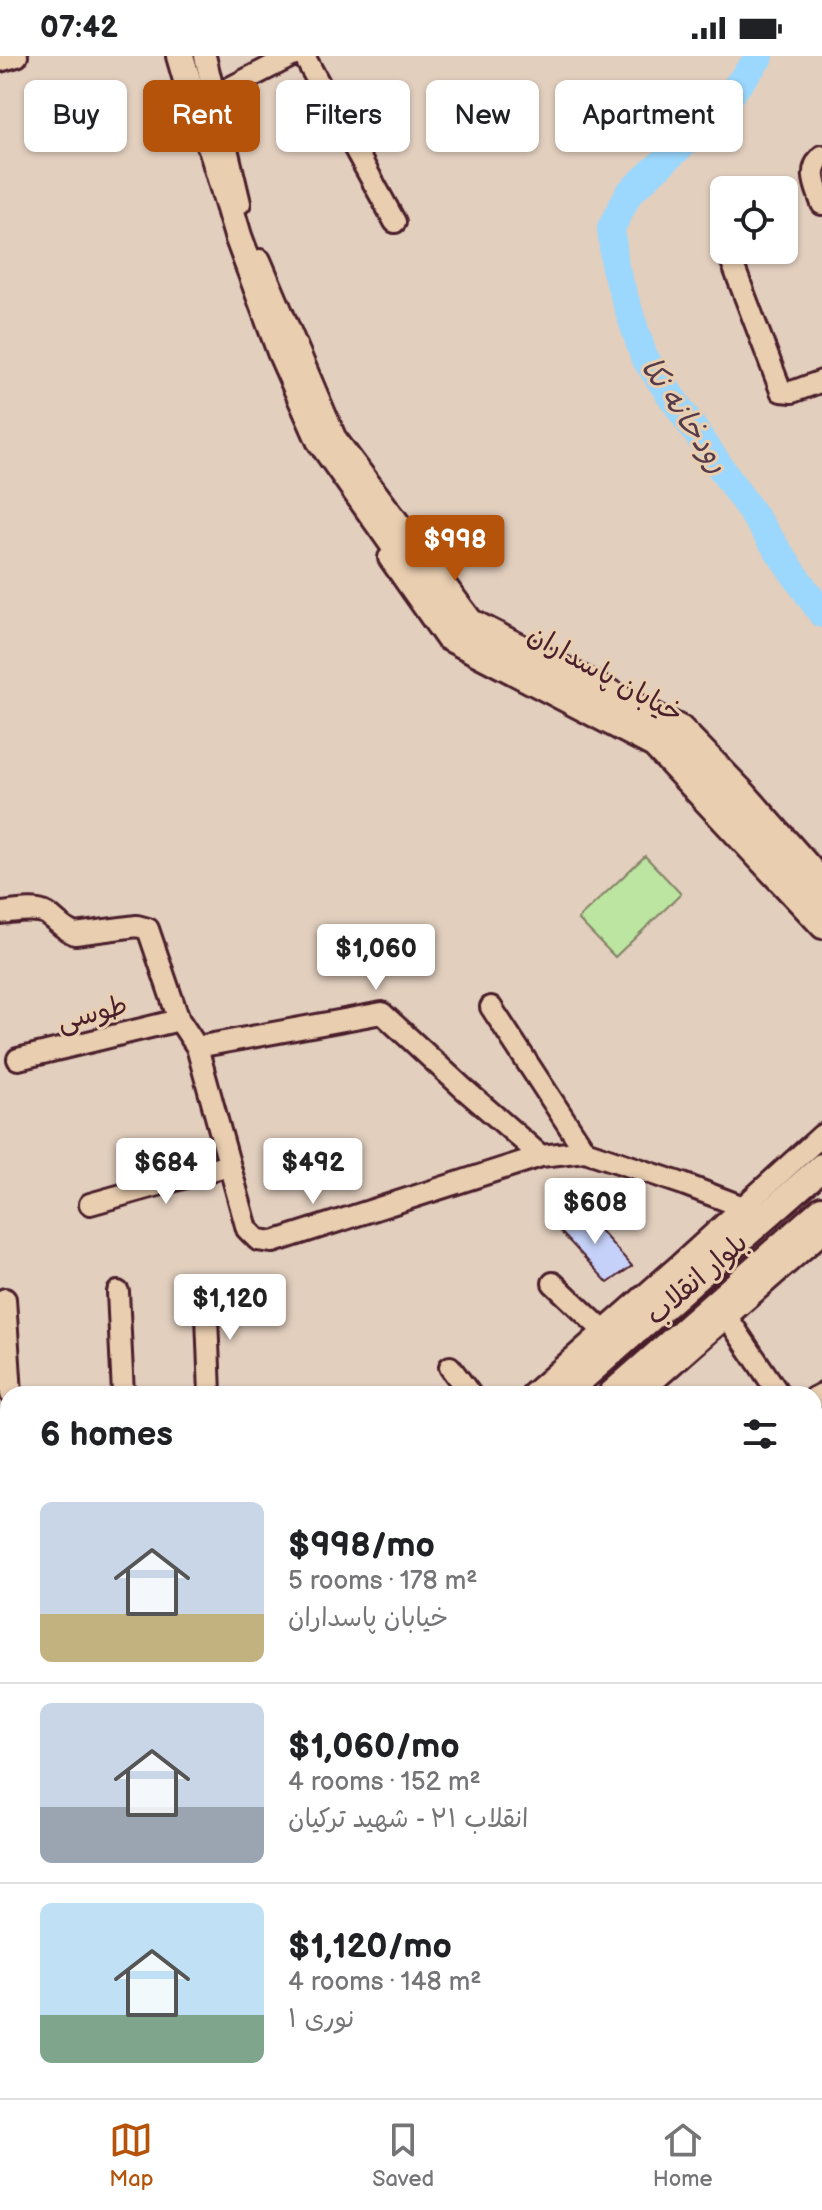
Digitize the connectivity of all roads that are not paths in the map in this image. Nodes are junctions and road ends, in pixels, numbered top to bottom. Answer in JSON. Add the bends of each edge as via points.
{"nodes":[{"id":1,"x":17,"y":56,"type":"edge"},
{"id":2,"x":170,"y":56,"type":"edge"},
{"id":3,"x":180,"y":56,"type":"edge"},
{"id":4,"x":196,"y":56,"type":"edge"},
{"id":5,"x":205,"y":56,"type":"edge"},
{"id":6,"x":292,"y":56,"type":"edge"},
{"id":7,"x":304,"y":56,"type":"edge"},
{"id":8,"x":0,"y":61,"type":"edge"},
{"id":9,"x":187,"y":80,"type":"edge"},
{"id":10,"x":205,"y":80,"type":"edge"},
{"id":11,"x":209,"y":80,"type":"edge"},
{"id":12,"x":245,"y":80,"type":"edge"},
{"id":13,"x":213,"y":152,"type":"edge"},
{"id":14,"x":226,"y":152,"type":"edge"},
{"id":15,"x":822,"y":156,"type":"edge"},
{"id":16,"x":822,"y":204,"type":"edge"},
{"id":17,"x":395,"y":222,"type":"dead end"},
{"id":18,"x":733,"y":264,"type":"edge"},
{"id":19,"x":822,"y":381,"type":"edge"},
{"id":20,"x":822,"y":879,"type":"edge"},
{"id":21,"x":822,"y":904,"type":"edge"},
{"id":22,"x":0,"y":913,"type":"edge"},
{"id":23,"x":822,"y":928,"type":"edge"},
{"id":24,"x":491,"y":1007,"type":"dead end"},
{"id":25,"x":179,"y":1020,"type":"junction"},
{"id":26,"x":197,"y":1047,"type":"junction"},
{"id":27,"x":18,"y":1059,"type":"dead end"},
{"id":28,"x":822,"y":1135,"type":"edge"},
{"id":29,"x":585,"y":1151,"type":"junction"},
{"id":30,"x":541,"y":1156,"type":"junction"},
{"id":31,"x":229,"y":1165,"type":"junction"},
{"id":32,"x":822,"y":1167,"type":"edge"},
{"id":33,"x":90,"y":1204,"type":"dead end"},
{"id":34,"x":822,"y":1210,"type":"edge"},
{"id":35,"x":755,"y":1211,"type":"junction"},
{"id":36,"x":822,"y":1233,"type":"edge"},
{"id":37,"x":553,"y":1283,"type":"dead end"},
{"id":38,"x":206,"y":1291,"type":"dead end"},
{"id":39,"x":118,"y":1292,"type":"dead end"},
{"id":40,"x":5,"y":1299,"type":"dead end"},
{"id":41,"x":727,"y":1317,"type":"junction"},
{"id":42,"x":612,"y":1338,"type":"junction"},
{"id":43,"x":450,"y":1367,"type":"dead end"},
{"id":44,"x":649,"y":1384,"type":"edge"},
{"id":45,"x":10,"y":1386,"type":"edge"},
{"id":46,"x":123,"y":1386,"type":"edge"},
{"id":47,"x":210,"y":1386,"type":"edge"},
{"id":48,"x":464,"y":1386,"type":"edge"},
{"id":49,"x":543,"y":1386,"type":"edge"},
{"id":50,"x":571,"y":1386,"type":"edge"},
{"id":51,"x":774,"y":1386,"type":"edge"}],
"edges":[{"from":1,"to":8,"type":"street"},
{"from":2,"to":23,"type":"street","via":[[234,261],[312,449],[446,639],[653,747]]},
{"from":3,"to":9,"type":"main road"},
{"from":4,"to":10,"type":"main road"},
{"from":5,"to":11,"type":"street"},
{"from":6,"to":12,"type":"street"},
{"from":7,"to":17,"type":"street"},
{"from":13,"to":21,"type":"main road","name":"خیابان پاسداران","via":[[256,289],[320,440],[458,629],[667,738]]},
{"from":14,"to":20,"type":"street","via":[[264,270],[335,437],[472,620],[682,727]]},
{"from":15,"to":16,"type":"street","via":[[812,174]]},
{"from":18,"to":19,"type":"street","via":[[781,391]]},
{"from":22,"to":25,"type":"street","via":[[45,913],[75,934],[148,929]]},
{"from":24,"to":29,"type":"street"},
{"from":25,"to":26,"type":"street"},
{"from":25,"to":27,"type":"street","name":"طوسی"},
{"from":26,"to":30,"type":"street","via":[[382,1013]]},
{"from":26,"to":31,"type":"street"},
{"from":28,"to":35,"type":"street"},
{"from":29,"to":30,"type":"street"},
{"from":29,"to":35,"type":"street"},
{"from":30,"to":31,"type":"street","via":[[273,1242],[258,1240],[247,1229]]},
{"from":31,"to":33,"type":"street"},
{"from":32,"to":35,"type":"main road","name":"بلوار انقلاب"},
{"from":34,"to":44,"type":"main road","name":"بلوار انقلاب"},
{"from":35,"to":42,"type":"main road","name":"بلوار انقلاب"},
{"from":36,"to":41,"type":"street"},
{"from":37,"to":42,"type":"street"},
{"from":38,"to":47,"type":"street"},
{"from":39,"to":46,"type":"street"},
{"from":40,"to":45,"type":"street"},
{"from":41,"to":44,"type":"street"},
{"from":41,"to":51,"type":"street"},
{"from":42,"to":49,"type":"street"},
{"from":42,"to":50,"type":"main road","name":"بلوار انقلاب"},
{"from":43,"to":48,"type":"street"}]}
